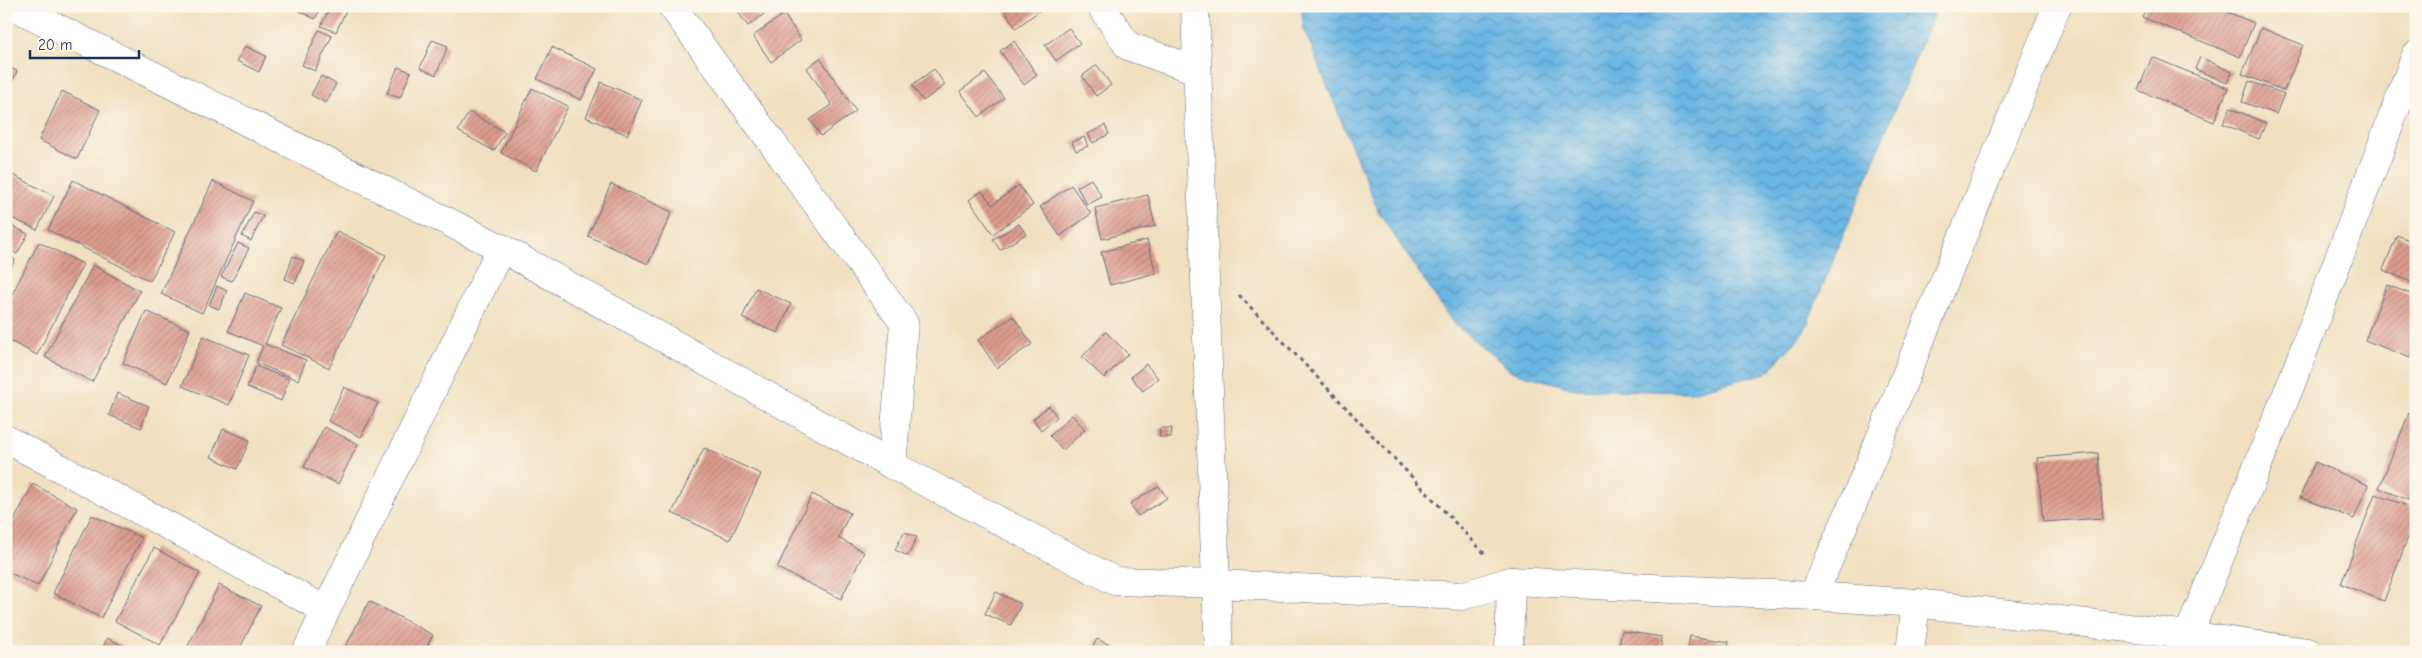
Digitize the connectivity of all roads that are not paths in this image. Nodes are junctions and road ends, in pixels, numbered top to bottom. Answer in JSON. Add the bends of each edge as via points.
{"nodes":[{"id":1,"x":13,"y":6,"type":"edge"},
{"id":2,"x":672,"y":6,"type":"edge"},
{"id":3,"x":1101,"y":6,"type":"edge"},
{"id":4,"x":1194,"y":6,"type":"edge"},
{"id":5,"x":2057,"y":6,"type":"edge"},
{"id":6,"x":2416,"y":55,"type":"edge"},
{"id":7,"x":1196,"y":70,"type":"junction"},
{"id":8,"x":501,"y":248,"type":"junction"},
{"id":9,"x":6,"y":439,"type":"edge"},
{"id":10,"x":892,"y":465,"type":"junction"},
{"id":11,"x":1511,"y":582,"type":"junction"},
{"id":12,"x":1216,"y":584,"type":"junction"},
{"id":13,"x":1813,"y":596,"type":"junction"},
{"id":14,"x":1916,"y":604,"type":"junction"},
{"id":15,"x":326,"y":610,"type":"junction"},
{"id":16,"x":2188,"y":643,"type":"edge"},
{"id":17,"x":306,"y":652,"type":"edge"},
{"id":18,"x":1219,"y":652,"type":"edge"},
{"id":19,"x":1509,"y":652,"type":"edge"},
{"id":20,"x":1910,"y":652,"type":"edge"},
{"id":21,"x":2308,"y":652,"type":"edge"}],
"edges":[{"from":1,"to":8,"type":"street"},
{"from":2,"to":10,"type":"street","via":[[904,323]]},
{"from":3,"to":7,"type":"street","via":[[1128,46]]},
{"from":4,"to":7,"type":"street"},
{"from":5,"to":13,"type":"street"},
{"from":6,"to":16,"type":"street"},
{"from":7,"to":12,"type":"street"},
{"from":8,"to":10,"type":"street"},
{"from":8,"to":15,"type":"street"},
{"from":9,"to":15,"type":"street"},
{"from":10,"to":12,"type":"street","via":[[1115,581]]},
{"from":11,"to":12,"type":"street","via":[[1462,596]]},
{"from":11,"to":13,"type":"street"},
{"from":11,"to":19,"type":"street"},
{"from":12,"to":18,"type":"street"},
{"from":13,"to":14,"type":"street"},
{"from":14,"to":16,"type":"street"},
{"from":14,"to":20,"type":"street"},
{"from":15,"to":17,"type":"street"},
{"from":16,"to":21,"type":"street"}]}
